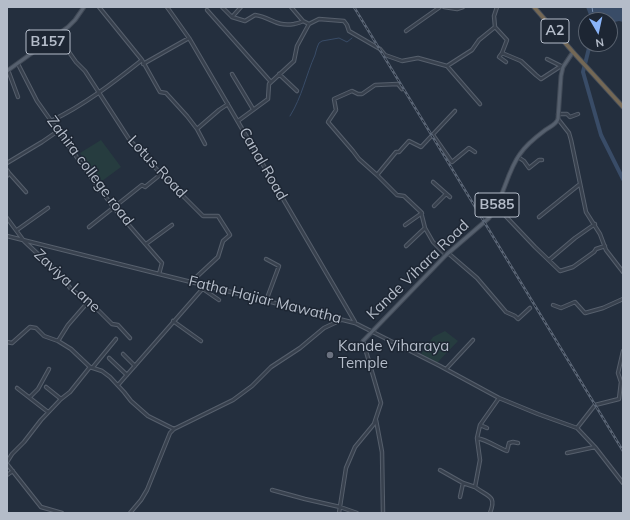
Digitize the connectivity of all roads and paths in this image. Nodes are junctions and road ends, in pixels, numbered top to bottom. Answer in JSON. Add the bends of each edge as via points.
{"nodes":[{"id":1,"x":84,"y":7,"type":"edge"},
{"id":2,"x":99,"y":7,"type":"edge"},
{"id":3,"x":167,"y":7,"type":"edge"},
{"id":4,"x":222,"y":7,"type":"edge"},
{"id":5,"x":241,"y":7,"type":"edge"},
{"id":6,"x":291,"y":7,"type":"edge"},
{"id":7,"x":440,"y":7,"type":"edge"},
{"id":8,"x":444,"y":7,"type":"edge"},
{"id":9,"x":463,"y":7,"type":"edge"},
{"id":10,"x":497,"y":7,"type":"edge"},
{"id":11,"x":534,"y":7,"type":"edge"},
{"id":12,"x":207,"y":10,"type":"dead end"},
{"id":13,"x":232,"y":17,"type":"junction"},
{"id":14,"x":303,"y":21,"type":"junction"},
{"id":15,"x":309,"y":24,"type":"junction"},
{"id":16,"x":495,"y":28,"type":"junction"},
{"id":17,"x":406,"y":31,"type":"dead end"},
{"id":18,"x":57,"y":35,"type":"junction"},
{"id":19,"x":189,"y":38,"type":"junction"},
{"id":20,"x":502,"y":53,"type":"junction"},
{"id":21,"x":574,"y":54,"type":"junction"},
{"id":22,"x":547,"y":59,"type":"dead end"},
{"id":23,"x":142,"y":60,"type":"junction"},
{"id":24,"x":506,"y":62,"type":"dead end"},
{"id":25,"x":18,"y":64,"type":"junction"},
{"id":26,"x":143,"y":64,"type":"junction"},
{"id":27,"x":447,"y":66,"type":"junction"},
{"id":28,"x":562,"y":67,"type":"junction"},
{"id":29,"x":8,"y":71,"type":"edge"},
{"id":30,"x":232,"y":74,"type":"dead end"},
{"id":31,"x":279,"y":74,"type":"junction"},
{"id":32,"x":271,"y":82,"type":"junction"},
{"id":33,"x":402,"y":89,"type":"dead end"},
{"id":34,"x":297,"y":91,"type":"dead end"},
{"id":35,"x":98,"y":93,"type":"junction"},
{"id":36,"x":18,"y":97,"type":"dead end"},
{"id":37,"x":228,"y":104,"type":"junction"},
{"id":38,"x":480,"y":104,"type":"dead end"},
{"id":39,"x":623,"y":107,"type":"edge"},
{"id":40,"x":253,"y":109,"type":"junction"},
{"id":41,"x":455,"y":111,"type":"dead end"},
{"id":42,"x":558,"y":114,"type":"junction"},
{"id":43,"x":578,"y":114,"type":"dead end"},
{"id":44,"x":558,"y":119,"type":"junction"},
{"id":45,"x":51,"y":121,"type":"junction"},
{"id":46,"x":238,"y":121,"type":"junction"},
{"id":47,"x":197,"y":129,"type":"junction"},
{"id":48,"x":58,"y":131,"type":"junction"},
{"id":49,"x":432,"y":134,"type":"junction"},
{"id":50,"x":205,"y":144,"type":"dead end"},
{"id":51,"x":475,"y":152,"type":"dead end"},
{"id":52,"x":518,"y":157,"type":"junction"},
{"id":53,"x":542,"y":160,"type":"dead end"},
{"id":54,"x":7,"y":163,"type":"edge"},
{"id":55,"x":8,"y":173,"type":"edge"},
{"id":56,"x":161,"y":174,"type":"junction"},
{"id":57,"x":377,"y":175,"type":"junction"},
{"id":58,"x":433,"y":182,"type":"dead end"},
{"id":59,"x":580,"y":184,"type":"junction"},
{"id":60,"x":26,"y":192,"type":"dead end"},
{"id":61,"x":446,"y":194,"type":"junction"},
{"id":62,"x":450,"y":197,"type":"dead end"},
{"id":63,"x":434,"y":206,"type":"dead end"},
{"id":64,"x":497,"y":207,"type":"junction"},
{"id":65,"x":48,"y":208,"type":"dead end"},
{"id":66,"x":114,"y":208,"type":"junction"},
{"id":67,"x":422,"y":214,"type":"junction"},
{"id":68,"x":540,"y":217,"type":"dead end"},
{"id":69,"x":7,"y":218,"type":"edge"},
{"id":70,"x":595,"y":224,"type":"junction"},
{"id":71,"x":172,"y":225,"type":"dead end"},
{"id":72,"x":405,"y":225,"type":"dead end"},
{"id":73,"x":89,"y":227,"type":"dead end"},
{"id":74,"x":425,"y":228,"type":"junction"},
{"id":75,"x":17,"y":230,"type":"junction"},
{"id":76,"x":7,"y":236,"type":"edge"},
{"id":77,"x":24,"y":241,"type":"junction"},
{"id":78,"x":146,"y":244,"type":"junction"},
{"id":79,"x":406,"y":246,"type":"dead end"},
{"id":80,"x":605,"y":246,"type":"junction"},
{"id":81,"x":447,"y":254,"type":"junction"},
{"id":82,"x":266,"y":259,"type":"dead end"},
{"id":83,"x":549,"y":260,"type":"junction"},
{"id":84,"x":623,"y":272,"type":"edge"},
{"id":85,"x":159,"y":274,"type":"junction"},
{"id":86,"x":191,"y":282,"type":"junction"},
{"id":87,"x":206,"y":286,"type":"junction"},
{"id":88,"x":203,"y":289,"type":"junction"},
{"id":89,"x":623,"y":299,"type":"edge"},
{"id":90,"x":219,"y":300,"type":"dead end"},
{"id":91,"x":266,"y":301,"type":"junction"},
{"id":92,"x":88,"y":302,"type":"junction"},
{"id":93,"x":553,"y":306,"type":"dead end"},
{"id":94,"x":530,"y":308,"type":"dead end"},
{"id":95,"x":341,"y":320,"type":"junction"},
{"id":96,"x":173,"y":321,"type":"junction"},
{"id":97,"x":355,"y":323,"type":"junction"},
{"id":98,"x":372,"y":331,"type":"junction"},
{"id":99,"x":130,"y":338,"type":"dead end"},
{"id":100,"x":116,"y":340,"type":"dead end"},
{"id":101,"x":473,"y":340,"type":"dead end"},
{"id":102,"x":58,"y":341,"type":"junction"},
{"id":103,"x":201,"y":341,"type":"dead end"},
{"id":104,"x":363,"y":341,"type":"joint"},
{"id":105,"x":7,"y":342,"type":"edge"},
{"id":106,"x":623,"y":350,"type":"edge"},
{"id":107,"x":123,"y":354,"type":"dead end"},
{"id":108,"x":109,"y":358,"type":"dead end"},
{"id":109,"x":135,"y":366,"type":"junction"},
{"id":110,"x":91,"y":367,"type":"junction"},
{"id":111,"x":49,"y":369,"type":"dead end"},
{"id":112,"x":446,"y":369,"type":"junction"},
{"id":113,"x":127,"y":375,"type":"junction"},
{"id":114,"x":118,"y":385,"type":"junction"},
{"id":115,"x":46,"y":387,"type":"dead end"},
{"id":116,"x":17,"y":388,"type":"dead end"},
{"id":117,"x":30,"y":397,"type":"junction"},
{"id":118,"x":499,"y":398,"type":"junction"},
{"id":119,"x":61,"y":399,"type":"junction"},
{"id":120,"x":48,"y":412,"type":"junction"},
{"id":121,"x":376,"y":419,"type":"junction"},
{"id":122,"x":480,"y":425,"type":"junction"},
{"id":123,"x":487,"y":428,"type":"dead end"},
{"id":124,"x":577,"y":428,"type":"junction"},
{"id":125,"x":174,"y":429,"type":"junction"},
{"id":126,"x":477,"y":438,"type":"junction"},
{"id":127,"x":518,"y":443,"type":"dead end"},
{"id":128,"x":595,"y":447,"type":"junction"},
{"id":129,"x":567,"y":453,"type":"dead end"},
{"id":130,"x":7,"y":463,"type":"edge"},
{"id":131,"x":440,"y":470,"type":"dead end"},
{"id":132,"x":13,"y":471,"type":"junction"},
{"id":133,"x":7,"y":475,"type":"edge"},
{"id":134,"x":463,"y":483,"type":"junction"},
{"id":135,"x":623,"y":483,"type":"edge"},
{"id":136,"x":476,"y":487,"type":"junction"},
{"id":137,"x":272,"y":490,"type":"dead end"},
{"id":138,"x":460,"y":497,"type":"dead end"},
{"id":139,"x":340,"y":507,"type":"junction"},
{"id":140,"x":62,"y":513,"type":"edge"},
{"id":141,"x":130,"y":513,"type":"edge"},
{"id":142,"x":339,"y":513,"type":"edge"},
{"id":143,"x":357,"y":513,"type":"edge"},
{"id":144,"x":383,"y":513,"type":"edge"},
{"id":145,"x":490,"y":513,"type":"edge"}],
"edges":[{"from":1,"to":18,"type":"main road","number":"B157","via":[[75,20]]},
{"from":2,"to":23,"type":"street"},
{"from":3,"to":19,"type":"street","name":"Canal Road"},
{"from":4,"to":13,"type":"street"},
{"from":5,"to":13,"type":"street"},
{"from":6,"to":14,"type":"street"},
{"from":7,"to":17,"type":"street"},
{"from":8,"to":9,"type":"street"},
{"from":10,"to":16,"type":"street","via":[[494,16]]},
{"from":11,"to":21,"type":"highway","number":"A2"},
{"from":12,"to":32,"type":"street"},
{"from":13,"to":14,"type":"street","via":[[245,21],[251,16],[259,15],[285,25]]},
{"from":14,"to":15,"type":"street"},
{"from":15,"to":27,"type":"street","via":[[318,19],[344,21],[349,31],[380,49],[385,55],[402,61],[418,58]]},
{"from":15,"to":31,"type":"street","via":[[294,61]]},
{"from":16,"to":20,"type":"street","via":[[507,40]]},
{"from":16,"to":27,"type":"street","via":[[479,40],[472,50]]},
{"from":18,"to":25,"type":"main road","number":"B157"},
{"from":18,"to":35,"type":"street","name":"Lotus Road","via":[[85,71]]},
{"from":19,"to":26,"type":"street"},
{"from":19,"to":37,"type":"street","name":"Canal Road"},
{"from":20,"to":24,"type":"street","via":[[499,57]]},
{"from":20,"to":28,"type":"street","via":[[521,61],[541,79]]},
{"from":21,"to":28,"type":"main road"},
{"from":21,"to":39,"type":"highway","number":"A2"},
{"from":22,"to":28,"type":"street"},
{"from":23,"to":26,"type":"street"},
{"from":23,"to":35,"type":"street"},
{"from":25,"to":29,"type":"main road","number":"B157"},
{"from":25,"to":45,"type":"street","name":"Zahira college road"},
{"from":26,"to":47,"type":"street","via":[[160,92],[166,93]]},
{"from":27,"to":38,"type":"street"},
{"from":28,"to":42,"type":"main road"},
{"from":29,"to":36,"type":"street"},
{"from":30,"to":40,"type":"street"},
{"from":31,"to":32,"type":"street"},
{"from":31,"to":34,"type":"street"},
{"from":32,"to":40,"type":"street","via":[[268,87],[269,97]]},
{"from":33,"to":57,"type":"street","via":[[398,84],[375,86],[362,94],[352,91],[334,99],[336,110],[328,122],[359,160]]},
{"from":35,"to":45,"type":"street"},
{"from":35,"to":56,"type":"street","name":"Lotus Road","via":[[129,139]]},
{"from":37,"to":46,"type":"street","name":"Canal Road"},
{"from":37,"to":47,"type":"street"},
{"from":40,"to":46,"type":"street"},
{"from":41,"to":49,"type":"street"},
{"from":42,"to":43,"type":"street","via":[[567,114],[570,117]]},
{"from":42,"to":44,"type":"main road"},
{"from":44,"to":52,"type":"main road","name":"Kande Vihara Road","number":"B585","via":[[557,123],[544,131]]},
{"from":44,"to":59,"type":"street","via":[[569,133]]},
{"from":45,"to":48,"type":"street","name":"Zahira college road"},
{"from":46,"to":97,"type":"street","name":"Canal Road"},
{"from":47,"to":50,"type":"street"},
{"from":48,"to":54,"type":"street"},
{"from":48,"to":66,"type":"street","name":"Zahira college road"},
{"from":49,"to":51,"type":"street","via":[[452,162],[469,148]]},
{"from":49,"to":57,"type":"street","via":[[421,147],[409,141]]},
{"from":52,"to":53,"type":"street","via":[[529,168],[538,160]]},
{"from":52,"to":64,"type":"main road","name":"Kande Vihara Road","number":"B585","via":[[506,178]]},
{"from":55,"to":60,"type":"street"},
{"from":56,"to":66,"type":"street","via":[[145,187],[142,185]]},
{"from":56,"to":86,"type":"street","name":"Lotus Road","via":[[204,216],[218,216],[230,235],[224,241],[218,258]]},
{"from":57,"to":67,"type":"street"},
{"from":58,"to":61,"type":"street"},
{"from":59,"to":68,"type":"street"},
{"from":59,"to":70,"type":"street","via":[[586,212]]},
{"from":61,"to":62,"type":"street"},
{"from":61,"to":63,"type":"street"},
{"from":64,"to":81,"type":"main road","name":"Kande Vihara Road","number":"B585","via":[[489,218]]},
{"from":64,"to":83,"type":"street"},
{"from":65,"to":75,"type":"street"},
{"from":66,"to":73,"type":"street"},
{"from":66,"to":78,"type":"street","name":"Zahira college road"},
{"from":67,"to":72,"type":"street"},
{"from":67,"to":74,"type":"street"},
{"from":69,"to":75,"type":"street","name":"Zaviya Lane"},
{"from":70,"to":80,"type":"street"},
{"from":70,"to":83,"type":"street"},
{"from":71,"to":78,"type":"street"},
{"from":74,"to":79,"type":"street"},
{"from":74,"to":81,"type":"street","via":[[434,243]]},
{"from":75,"to":77,"type":"street","name":"Zaviya Lane"},
{"from":76,"to":77,"type":"street","name":"Fatha Hajiar Mawatha"},
{"from":77,"to":85,"type":"street","name":"Fatha Hajiar Mawatha"},
{"from":77,"to":92,"type":"street","name":"Zaviya Lane","via":[[71,289]]},
{"from":78,"to":85,"type":"street","name":"Zahira college road","via":[[162,263]]},
{"from":80,"to":83,"type":"street","via":[[596,249],[573,267],[560,271]]},
{"from":80,"to":84,"type":"street"},
{"from":81,"to":94,"type":"street","via":[[476,278],[506,312],[518,319]]},
{"from":81,"to":98,"type":"main road","name":"Kande Vihara Road","number":"B585"},
{"from":82,"to":91,"type":"street","via":[[279,266]]},
{"from":85,"to":86,"type":"street","name":"Fatha Hajiar Mawatha"},
{"from":86,"to":87,"type":"street","name":"Fatha Hajiar Mawatha"},
{"from":87,"to":88,"type":"street"},
{"from":87,"to":91,"type":"street","name":"Fatha Hajiar Mawatha"},
{"from":88,"to":90,"type":"street"},
{"from":88,"to":96,"type":"street"},
{"from":89,"to":93,"type":"street","via":[[585,313],[575,302],[561,308]]},
{"from":91,"to":95,"type":"street","name":"Fatha Hajiar Mawatha"},
{"from":92,"to":99,"type":"street","name":"Zaviya Lane","via":[[112,324],[118,324]]},
{"from":92,"to":102,"type":"street"},
{"from":95,"to":97,"type":"street","name":"Fatha Hajiar Mawatha"},
{"from":95,"to":125,"type":"street","via":[[324,328],[233,400]]},
{"from":96,"to":103,"type":"street"},
{"from":96,"to":109,"type":"street"},
{"from":97,"to":98,"type":"street","name":"Fatha Hajiar Mawatha"},
{"from":98,"to":104,"type":"main road","name":"Kande Vihara Road","number":"B585"},
{"from":98,"to":112,"type":"street","name":"Fatha Hajiar Mawatha"},
{"from":100,"to":110,"type":"street"},
{"from":101,"to":112,"type":"street"},
{"from":102,"to":105,"type":"street","via":[[30,327],[12,343]]},
{"from":102,"to":110,"type":"street"},
{"from":104,"to":121,"type":"street","via":[[381,403]]},
{"from":106,"to":124,"type":"street","via":[[618,373],[621,382],[619,399],[595,405]]},
{"from":107,"to":109,"type":"street"},
{"from":108,"to":113,"type":"street"},
{"from":109,"to":113,"type":"street"},
{"from":110,"to":114,"type":"street","via":[[106,374]]},
{"from":110,"to":119,"type":"street"},
{"from":111,"to":117,"type":"street","via":[[38,389]]},
{"from":112,"to":118,"type":"street","name":"Fatha Hajiar Mawatha"},
{"from":113,"to":114,"type":"street"},
{"from":114,"to":125,"type":"street","via":[[148,416]]},
{"from":115,"to":119,"type":"street"},
{"from":116,"to":117,"type":"street"},
{"from":117,"to":120,"type":"street"},
{"from":118,"to":122,"type":"street"},
{"from":118,"to":124,"type":"street","name":"Fatha Hajiar Mawatha"},
{"from":119,"to":120,"type":"street"},
{"from":120,"to":130,"type":"street"},
{"from":121,"to":139,"type":"street","via":[[355,447],[346,468]]},
{"from":121,"to":144,"type":"street","via":[[382,452]]},
{"from":122,"to":123,"type":"street"},
{"from":122,"to":126,"type":"street"},
{"from":124,"to":128,"type":"street","name":"Fatha Hajiar Mawatha"},
{"from":125,"to":141,"type":"street","via":[[170,433],[147,490]]},
{"from":126,"to":127,"type":"street","via":[[507,451],[509,443]]},
{"from":126,"to":136,"type":"street","via":[[480,460]]},
{"from":128,"to":129,"type":"street"},
{"from":128,"to":135,"type":"street","name":"Fatha Hajiar Mawatha"},
{"from":130,"to":132,"type":"street"},
{"from":131,"to":134,"type":"street"},
{"from":132,"to":133,"type":"street"},
{"from":132,"to":140,"type":"street","via":[[41,508]]},
{"from":134,"to":136,"type":"street"},
{"from":134,"to":138,"type":"street"},
{"from":136,"to":145,"type":"street","via":[[493,499]]},
{"from":137,"to":139,"type":"street"},
{"from":139,"to":142,"type":"street"},
{"from":139,"to":143,"type":"street"}]}
